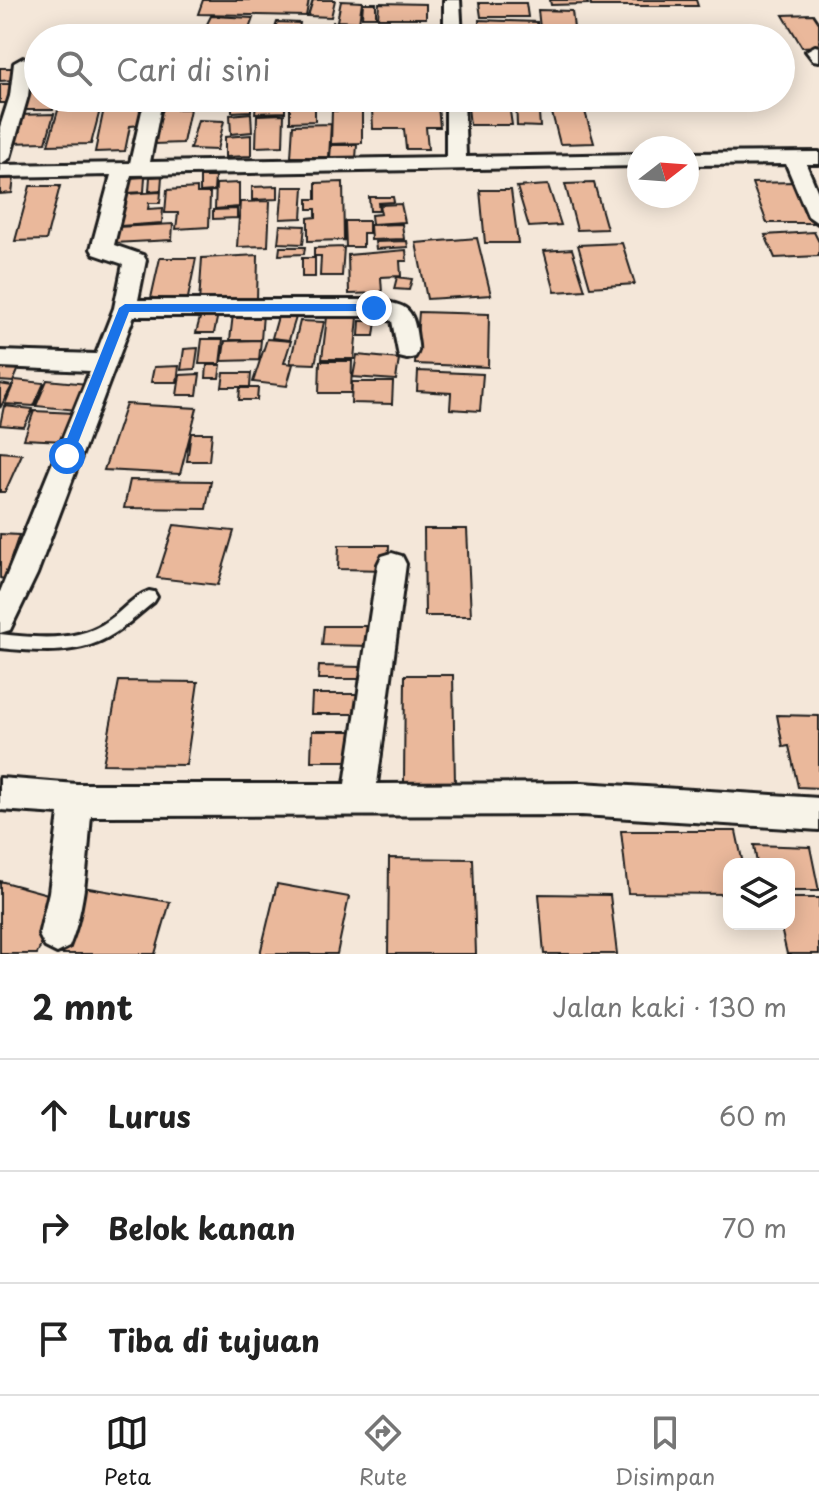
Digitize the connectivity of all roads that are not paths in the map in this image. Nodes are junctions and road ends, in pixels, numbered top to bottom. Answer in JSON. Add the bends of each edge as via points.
{"nodes":[{"id":1,"x":452,"y":0,"type":"edge"},
{"id":2,"x":453,"y":24,"type":"edge"},
{"id":3,"x":23,"y":63,"type":"dead end"},
{"id":4,"x":151,"y":112,"type":"edge"},
{"id":5,"x":455,"y":112,"type":"edge"},
{"id":6,"x":0,"y":158,"type":"edge"},
{"id":7,"x":793,"y":158,"type":"junction"},
{"id":8,"x":819,"y":158,"type":"edge"},
{"id":9,"x":699,"y":159,"type":"edge"},
{"id":10,"x":627,"y":160,"type":"edge"},
{"id":11,"x":456,"y":165,"type":"junction"},
{"id":12,"x":131,"y":168,"type":"junction"},
{"id":13,"x":0,"y":171,"type":"edge"},
{"id":14,"x":818,"y":216,"type":"edge"},
{"id":15,"x":125,"y":308,"type":"junction"},
{"id":16,"x":407,"y":351,"type":"dead end"},
{"id":17,"x":0,"y":359,"type":"edge"},
{"id":18,"x":105,"y":363,"type":"junction"},
{"id":19,"x":392,"y":564,"type":"dead end"},
{"id":20,"x":149,"y":597,"type":"dead end"},
{"id":21,"x":0,"y":621,"type":"edge"},
{"id":22,"x":0,"y":641,"type":"edge"},
{"id":23,"x":0,"y":794,"type":"edge"},
{"id":24,"x":359,"y":799,"type":"junction"},
{"id":25,"x":77,"y":800,"type":"junction"},
{"id":26,"x":819,"y":814,"type":"edge"},
{"id":27,"x":57,"y":935,"type":"dead end"}],
"edges":[{"from":1,"to":2,"type":"street"},
{"from":3,"to":6,"type":"street"},
{"from":4,"to":12,"type":"street"},
{"from":5,"to":11,"type":"street"},
{"from":7,"to":8,"type":"street"},
{"from":7,"to":9,"type":"street"},
{"from":7,"to":14,"type":"street"},
{"from":10,"to":11,"type":"street"},
{"from":11,"to":12,"type":"street"},
{"from":12,"to":13,"type":"street"},
{"from":12,"to":15,"type":"street","via":[[102,249],[135,260]]},
{"from":15,"to":16,"type":"street","via":[[394,311],[403,317]]},
{"from":15,"to":18,"type":"street"},
{"from":17,"to":18,"type":"street"},
{"from":18,"to":21,"type":"street"},
{"from":19,"to":24,"type":"street"},
{"from":20,"to":22,"type":"lane","via":[[104,632],[83,640]]},
{"from":23,"to":25,"type":"street"},
{"from":24,"to":25,"type":"street"},
{"from":24,"to":26,"type":"street","via":[[582,799]]},
{"from":25,"to":27,"type":"street"}]}
